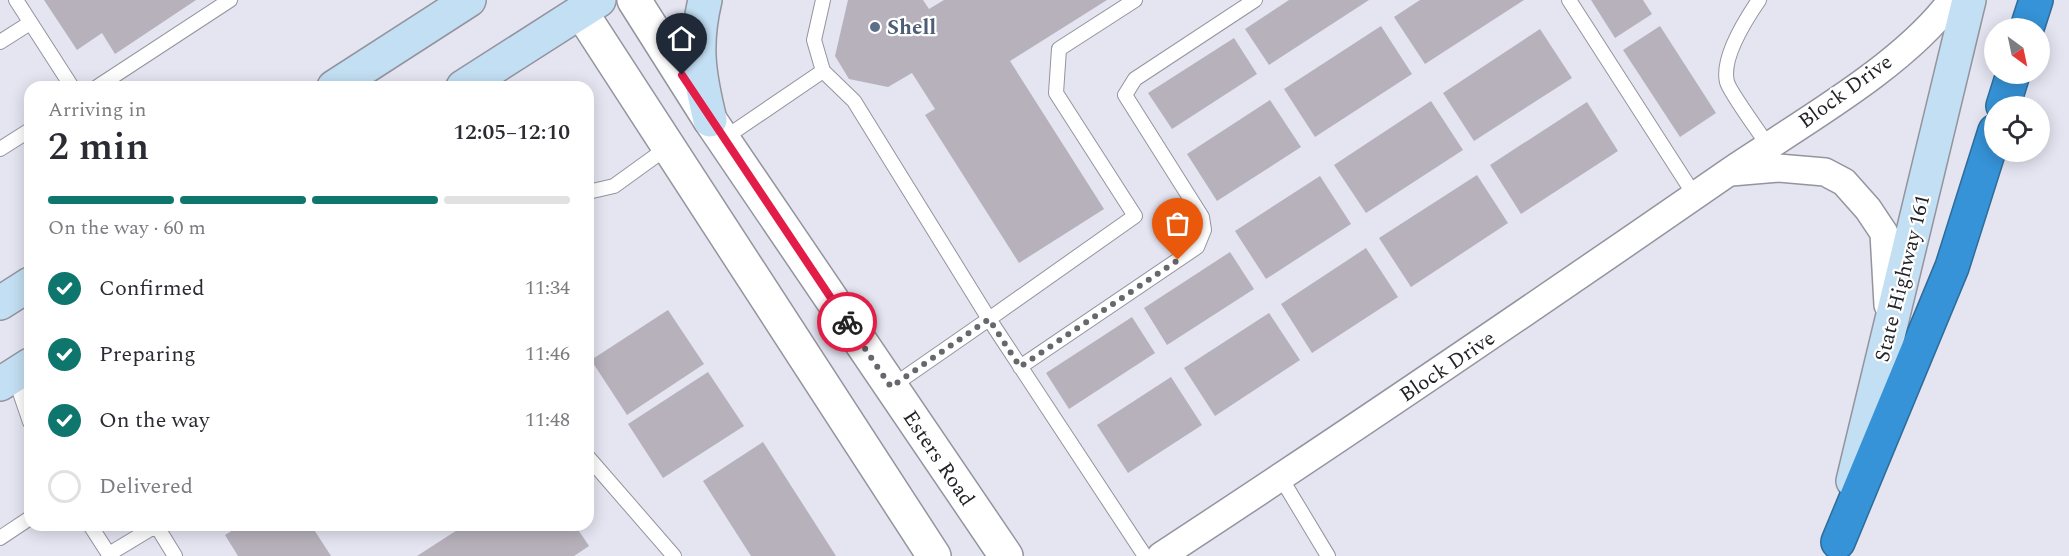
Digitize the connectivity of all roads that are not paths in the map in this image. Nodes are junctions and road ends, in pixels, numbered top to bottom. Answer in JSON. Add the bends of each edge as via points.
{"nodes":[{"id":1,"x":16,"y":0,"type":"edge"},
{"id":2,"x":230,"y":0,"type":"edge"},
{"id":3,"x":469,"y":0,"type":"edge"},
{"id":4,"x":634,"y":0,"type":"edge"},
{"id":5,"x":705,"y":0,"type":"edge"},
{"id":6,"x":823,"y":0,"type":"edge"},
{"id":7,"x":1135,"y":0,"type":"edge"},
{"id":8,"x":1255,"y":0,"type":"edge"},
{"id":9,"x":1569,"y":0,"type":"edge"},
{"id":10,"x":1759,"y":0,"type":"edge"},
{"id":11,"x":1952,"y":0,"type":"edge"},
{"id":12,"x":1969,"y":0,"type":"edge"},
{"id":13,"x":2037,"y":0,"type":"edge"},
{"id":14,"x":584,"y":4,"type":"edge"},
{"id":15,"x":2031,"y":18,"type":"edge"},
{"id":16,"x":30,"y":22,"type":"junction"},
{"id":17,"x":0,"y":42,"type":"edge"},
{"id":18,"x":824,"y":72,"type":"junction"},
{"id":19,"x":68,"y":81,"type":"edge"},
{"id":20,"x":106,"y":81,"type":"edge"},
{"id":21,"x":343,"y":81,"type":"edge"},
{"id":22,"x":472,"y":81,"type":"edge"},
{"id":23,"x":717,"y":130,"type":"junction"},
{"id":24,"x":24,"y":134,"type":"edge"},
{"id":25,"x":1768,"y":146,"type":"junction"},
{"id":26,"x":668,"y":147,"type":"junction"},
{"id":27,"x":0,"y":149,"type":"edge"},
{"id":28,"x":1985,"y":162,"type":"edge"},
{"id":29,"x":1730,"y":172,"type":"junction"},
{"id":30,"x":594,"y":191,"type":"edge"},
{"id":31,"x":1695,"y":196,"type":"junction"},
{"id":32,"x":24,"y":288,"type":"edge"},
{"id":33,"x":0,"y":303,"type":"edge"},
{"id":34,"x":989,"y":319,"type":"junction"},
{"id":35,"x":1889,"y":333,"type":"junction"},
{"id":36,"x":1020,"y":367,"type":"junction"},
{"id":37,"x":15,"y":373,"type":"edge"},
{"id":38,"x":891,"y":387,"type":"junction"},
{"id":39,"x":24,"y":402,"type":"edge"},
{"id":40,"x":594,"y":464,"type":"edge"},
{"id":41,"x":1281,"y":477,"type":"junction"},
{"id":42,"x":24,"y":522,"type":"edge"},
{"id":43,"x":94,"y":531,"type":"edge"},
{"id":44,"x":147,"y":531,"type":"edge"},
{"id":45,"x":160,"y":531,"type":"edge"},
{"id":46,"x":0,"y":538,"type":"edge"},
{"id":47,"x":1837,"y":549,"type":"edge"},
{"id":48,"x":110,"y":555,"type":"edge"},
{"id":49,"x":175,"y":556,"type":"edge"},
{"id":50,"x":674,"y":556,"type":"edge"},
{"id":51,"x":934,"y":556,"type":"edge"},
{"id":52,"x":1006,"y":556,"type":"edge"},
{"id":53,"x":1144,"y":556,"type":"edge"},
{"id":54,"x":1161,"y":556,"type":"edge"},
{"id":55,"x":1328,"y":556,"type":"edge"}],
"edges":[{"from":1,"to":16,"type":"lane"},
{"from":2,"to":20,"type":"lane"},
{"from":3,"to":21,"type":"main road"},
{"from":4,"to":23,"type":"street","name":"Esters Road"},
{"from":5,"to":23,"type":"main road","via":[[698,32],[700,77]]},
{"from":6,"to":18,"type":"lane","via":[[814,40]]},
{"from":7,"to":34,"type":"lane","via":[[1059,49],[1056,93],[1135,216]]},
{"from":8,"to":36,"type":"lane","via":[[1135,79],[1125,95],[1202,217],[1204,230],[1197,247]]},
{"from":9,"to":31,"type":"lane"},
{"from":10,"to":25,"type":"lane","via":[[1742,25],[1730,57],[1727,82]]},
{"from":11,"to":25,"type":"street","name":"Block Drive","via":[[1939,18],[1874,74]]},
{"from":12,"to":35,"type":"main road","name":"State Highway 161"},
{"from":13,"to":15,"type":"highway"},
{"from":14,"to":22,"type":"main road"},
{"from":14,"to":26,"type":"street"},
{"from":16,"to":17,"type":"lane"},
{"from":16,"to":19,"type":"lane"},
{"from":18,"to":23,"type":"lane"},
{"from":18,"to":34,"type":"lane","via":[[855,101]]},
{"from":23,"to":38,"type":"street","name":"Esters Road"},
{"from":24,"to":27,"type":"lane"},
{"from":25,"to":29,"type":"street","name":"Block Drive"},
{"from":26,"to":30,"type":"lane","via":[[614,186]]},
{"from":26,"to":51,"type":"street"},
{"from":28,"to":47,"type":"highway","via":[[1952,267]]},
{"from":29,"to":31,"type":"street","name":"Block Drive"},
{"from":29,"to":35,"type":"street","name":"Block Drive","via":[[1778,168],[1825,172],[1844,182],[1884,233]]},
{"from":31,"to":41,"type":"street","name":"Block Drive"},
{"from":32,"to":33,"type":"main road"},
{"from":34,"to":36,"type":"lane"},
{"from":34,"to":38,"type":"lane"},
{"from":35,"to":47,"type":"main road","name":"State Highway 161"},
{"from":36,"to":53,"type":"lane"},
{"from":37,"to":39,"type":"lane"},
{"from":38,"to":52,"type":"street","name":"Esters Road"},
{"from":40,"to":50,"type":"lane"},
{"from":41,"to":54,"type":"street","name":"Block Drive"},
{"from":41,"to":55,"type":"lane"},
{"from":42,"to":46,"type":"lane"},
{"from":43,"to":48,"type":"lane"},
{"from":44,"to":48,"type":"lane"},
{"from":45,"to":49,"type":"lane"}]}
